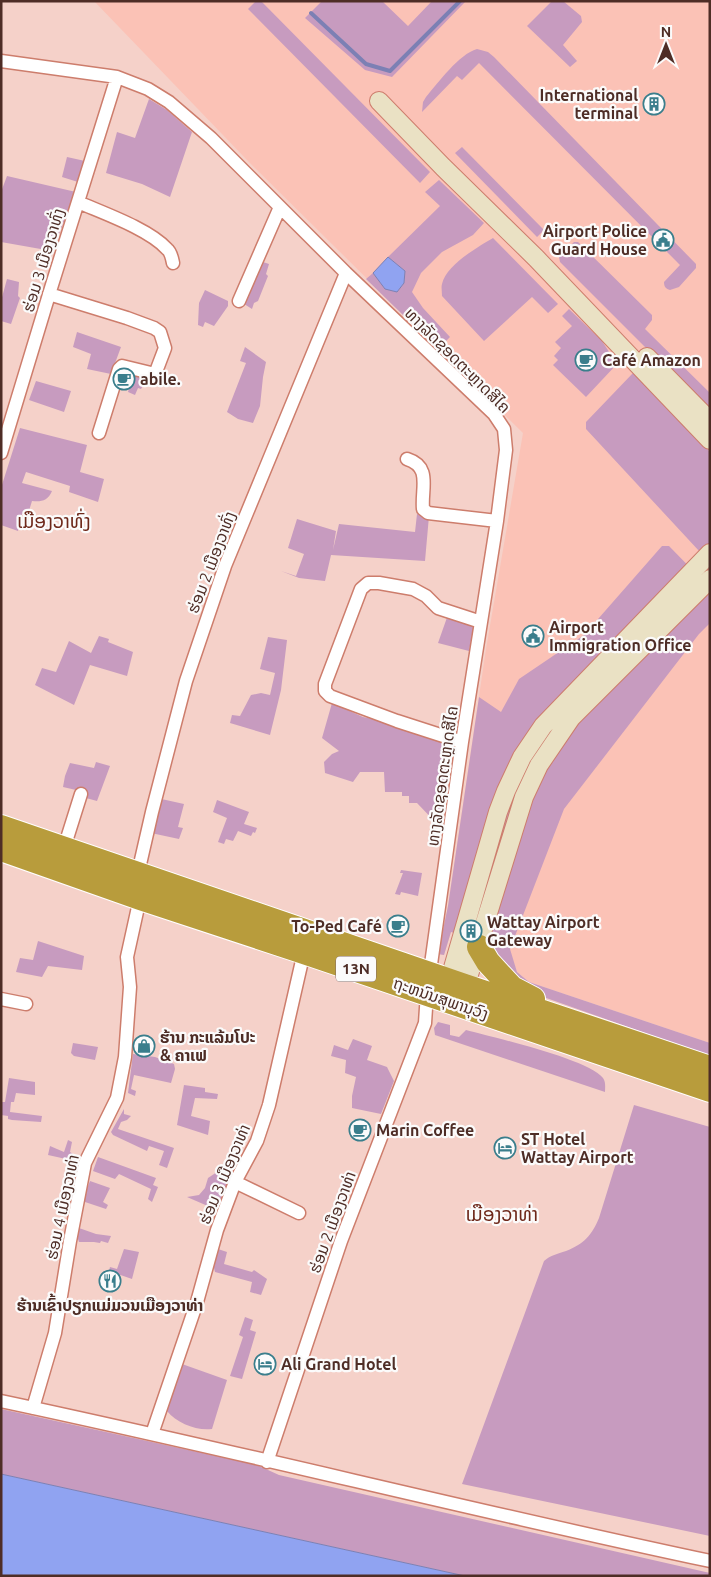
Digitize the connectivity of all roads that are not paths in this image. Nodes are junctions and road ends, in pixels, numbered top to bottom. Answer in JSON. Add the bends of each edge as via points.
{"nodes":[{"id":1,"x":1,"y":61,"type":"edge"},
{"id":2,"x":117,"y":77,"type":"junction"},
{"id":3,"x":379,"y":101,"type":"dead end"},
{"id":4,"x":402,"y":125,"type":"junction"},
{"id":5,"x":78,"y":202,"type":"junction"},
{"id":6,"x":280,"y":207,"type":"junction"},
{"id":7,"x":173,"y":263,"type":"dead end"},
{"id":8,"x":346,"y":273,"type":"junction"},
{"id":9,"x":49,"y":294,"type":"junction"},
{"id":10,"x":239,"y":301,"type":"dead end"},
{"id":11,"x":6,"y":421,"type":"edge"},
{"id":12,"x":710,"y":421,"type":"edge"},
{"id":13,"x":99,"y":433,"type":"dead end"},
{"id":14,"x":710,"y":440,"type":"edge"},
{"id":15,"x":1,"y":453,"type":"edge"},
{"id":16,"x":407,"y":459,"type":"dead end"},
{"id":17,"x":497,"y":521,"type":"junction"},
{"id":18,"x":707,"y":562,"type":"edge"},
{"id":19,"x":710,"y":579,"type":"edge"},
{"id":20,"x":481,"y":622,"type":"junction"},
{"id":21,"x":573,"y":706,"type":"junction"},
{"id":22,"x":462,"y":742,"type":"junction"},
{"id":23,"x":81,"y":794,"type":"dead end"},
{"id":24,"x":498,"y":812,"type":"junction"},
{"id":25,"x":517,"y":819,"type":"junction"},
{"id":26,"x":1,"y":827,"type":"edge"},
{"id":27,"x":64,"y":848,"type":"junction"},
{"id":28,"x":1,"y":849,"type":"edge"},
{"id":29,"x":138,"y":873,"type":"junction"},
{"id":30,"x":140,"y":898,"type":"junction"},
{"id":31,"x":478,"y":947,"type":"junction"},
{"id":32,"x":304,"y":952,"type":"junction"},
{"id":33,"x":446,"y":990,"type":"junction"},
{"id":34,"x":1,"y":999,"type":"edge"},
{"id":35,"x":26,"y":1004,"type":"dead end"},
{"id":36,"x":648,"y":1046,"type":"junction"},
{"id":37,"x":710,"y":1068,"type":"edge"},
{"id":38,"x":710,"y":1090,"type":"edge"},
{"id":39,"x":235,"y":1182,"type":"junction"},
{"id":40,"x":299,"y":1213,"type":"dead end"},
{"id":41,"x":1,"y":1401,"type":"edge"},
{"id":42,"x":33,"y":1408,"type":"junction"},
{"id":43,"x":152,"y":1434,"type":"junction"},
{"id":44,"x":267,"y":1462,"type":"junction"},
{"id":45,"x":710,"y":1561,"type":"edge"}],
"edges":[{"from":1,"to":2,"type":"street","name":"ທາງລັດຊອດຕະຫຼາດສີໄຄ"},
{"from":2,"to":5,"type":"street","name":"ຮ່ອມ 3 ເມືອງວາທົ່ງ"},
{"from":2,"to":6,"type":"street","name":"ທາງລັດຊອດຕະຫຼາດສີໄຄ","via":[[170,102]]},
{"from":3,"to":4,"type":"street"},
{"from":4,"to":12,"type":"street","via":[[426,136]]},
{"from":4,"to":14,"type":"street","via":[[536,258]]},
{"from":5,"to":7,"type":"street","via":[[158,241],[169,250]]},
{"from":5,"to":9,"type":"street","name":"ຮ່ອມ 3 ເມືອງວາທົ່ງ"},
{"from":6,"to":8,"type":"street","name":"ທາງລັດຊອດຕະຫຼາດສີໄຄ"},
{"from":6,"to":10,"type":"street"},
{"from":8,"to":17,"type":"street","name":"ທາງລັດຊອດຕະຫຼາດສີໄຄ","via":[[494,414],[504,429],[506,450]]},
{"from":8,"to":29,"type":"street","name":"ຮ່ອມ 2 ເມືອງວາທົ່ງ","via":[[225,566],[186,681]]},
{"from":9,"to":11,"type":"street","name":"ຮ່ອມ 3 ເມືອງວາທົ່ງ"},
{"from":9,"to":13,"type":"street","via":[[154,328],[160,332],[166,348],[154,375],[122,366],[119,369]]},
{"from":11,"to":15,"type":"street","name":"ຮ່ອມ 3 ເມືອງວາທົ່ງ"},
{"from":16,"to":17,"type":"street","via":[[417,462],[422,468],[423,509],[428,513]]},
{"from":17,"to":20,"type":"street","name":"ທາງລັດຊອດຕະຫຼາດສີໄຄ"},
{"from":18,"to":21,"type":"street"},
{"from":19,"to":21,"type":"street"},
{"from":20,"to":22,"type":"street","name":"ທາງລັດຊອດຕະຫຼາດສີໄຄ"},
{"from":20,"to":22,"type":"street","via":[[438,608],[413,589],[368,583],[361,589],[325,684],[325,691],[330,696]]},
{"from":21,"to":24,"type":"street","via":[[543,726],[522,757]]},
{"from":21,"to":25,"type":"street","via":[[539,765]]},
{"from":22,"to":33,"type":"street","name":"ທາງລັດຊອດຕະຫຼາດສີໄຄ"},
{"from":23,"to":27,"type":"street"},
{"from":24,"to":25,"type":"street"},
{"from":24,"to":33,"type":"street"},
{"from":25,"to":31,"type":"street"},
{"from":26,"to":27,"type":"highway","name":"ຖະຫນົນສຸພານຸວົງ","number":"13N"},
{"from":27,"to":29,"type":"highway","name":"ຖະຫນົນສຸພານຸວົງ","number":"13N"},
{"from":28,"to":30,"type":"highway","name":"ຖະຫນົນສຸພານຸວົງ","number":"13N"},
{"from":29,"to":33,"type":"highway","name":"ຖະຫນົນສຸພານຸວົງ","number":"13N"},
{"from":30,"to":32,"type":"highway","name":"ຖະຫນົນສຸພານຸວົງ","number":"13N"},
{"from":30,"to":42,"type":"street","name":"ຮ່ອມ 4 ເມືອງວາທ່າ","via":[[127,957],[130,987],[125,1057],[117,1098],[85,1163],[55,1332]]},
{"from":31,"to":33,"type":"street"},
{"from":31,"to":36,"type":"highway","via":[[512,988],[541,1003],[628,1034]]},
{"from":32,"to":33,"type":"highway","name":"ຖະຫນົນສຸພານຸວົງ","number":"13N"},
{"from":32,"to":39,"type":"street","name":"ຮ່ອມ 3 ເມືອງວາທ່າ","via":[[269,1105],[257,1141]]},
{"from":33,"to":36,"type":"highway","name":"ຖະຫນົນສຸພານຸວົງ","number":"13N"},
{"from":33,"to":38,"type":"highway","name":"ຖະຫນົນສຸພານຸວົງ","number":"13N"},
{"from":33,"to":44,"type":"street","name":"ຮ່ອມ 2 ເມືອງວາທ່າ","via":[[425,1023],[341,1241]]},
{"from":34,"to":35,"type":"street"},
{"from":36,"to":37,"type":"highway","name":"ຖະຫນົນສຸພານຸວົງ","number":"13N"},
{"from":39,"to":40,"type":"street"},
{"from":39,"to":43,"type":"street","name":"ຮ່ອມ 3 ເມືອງວາທ່າ","via":[[216,1230],[197,1302]]},
{"from":41,"to":42,"type":"street"},
{"from":42,"to":43,"type":"street"},
{"from":43,"to":44,"type":"street"},
{"from":44,"to":45,"type":"street"}]}
